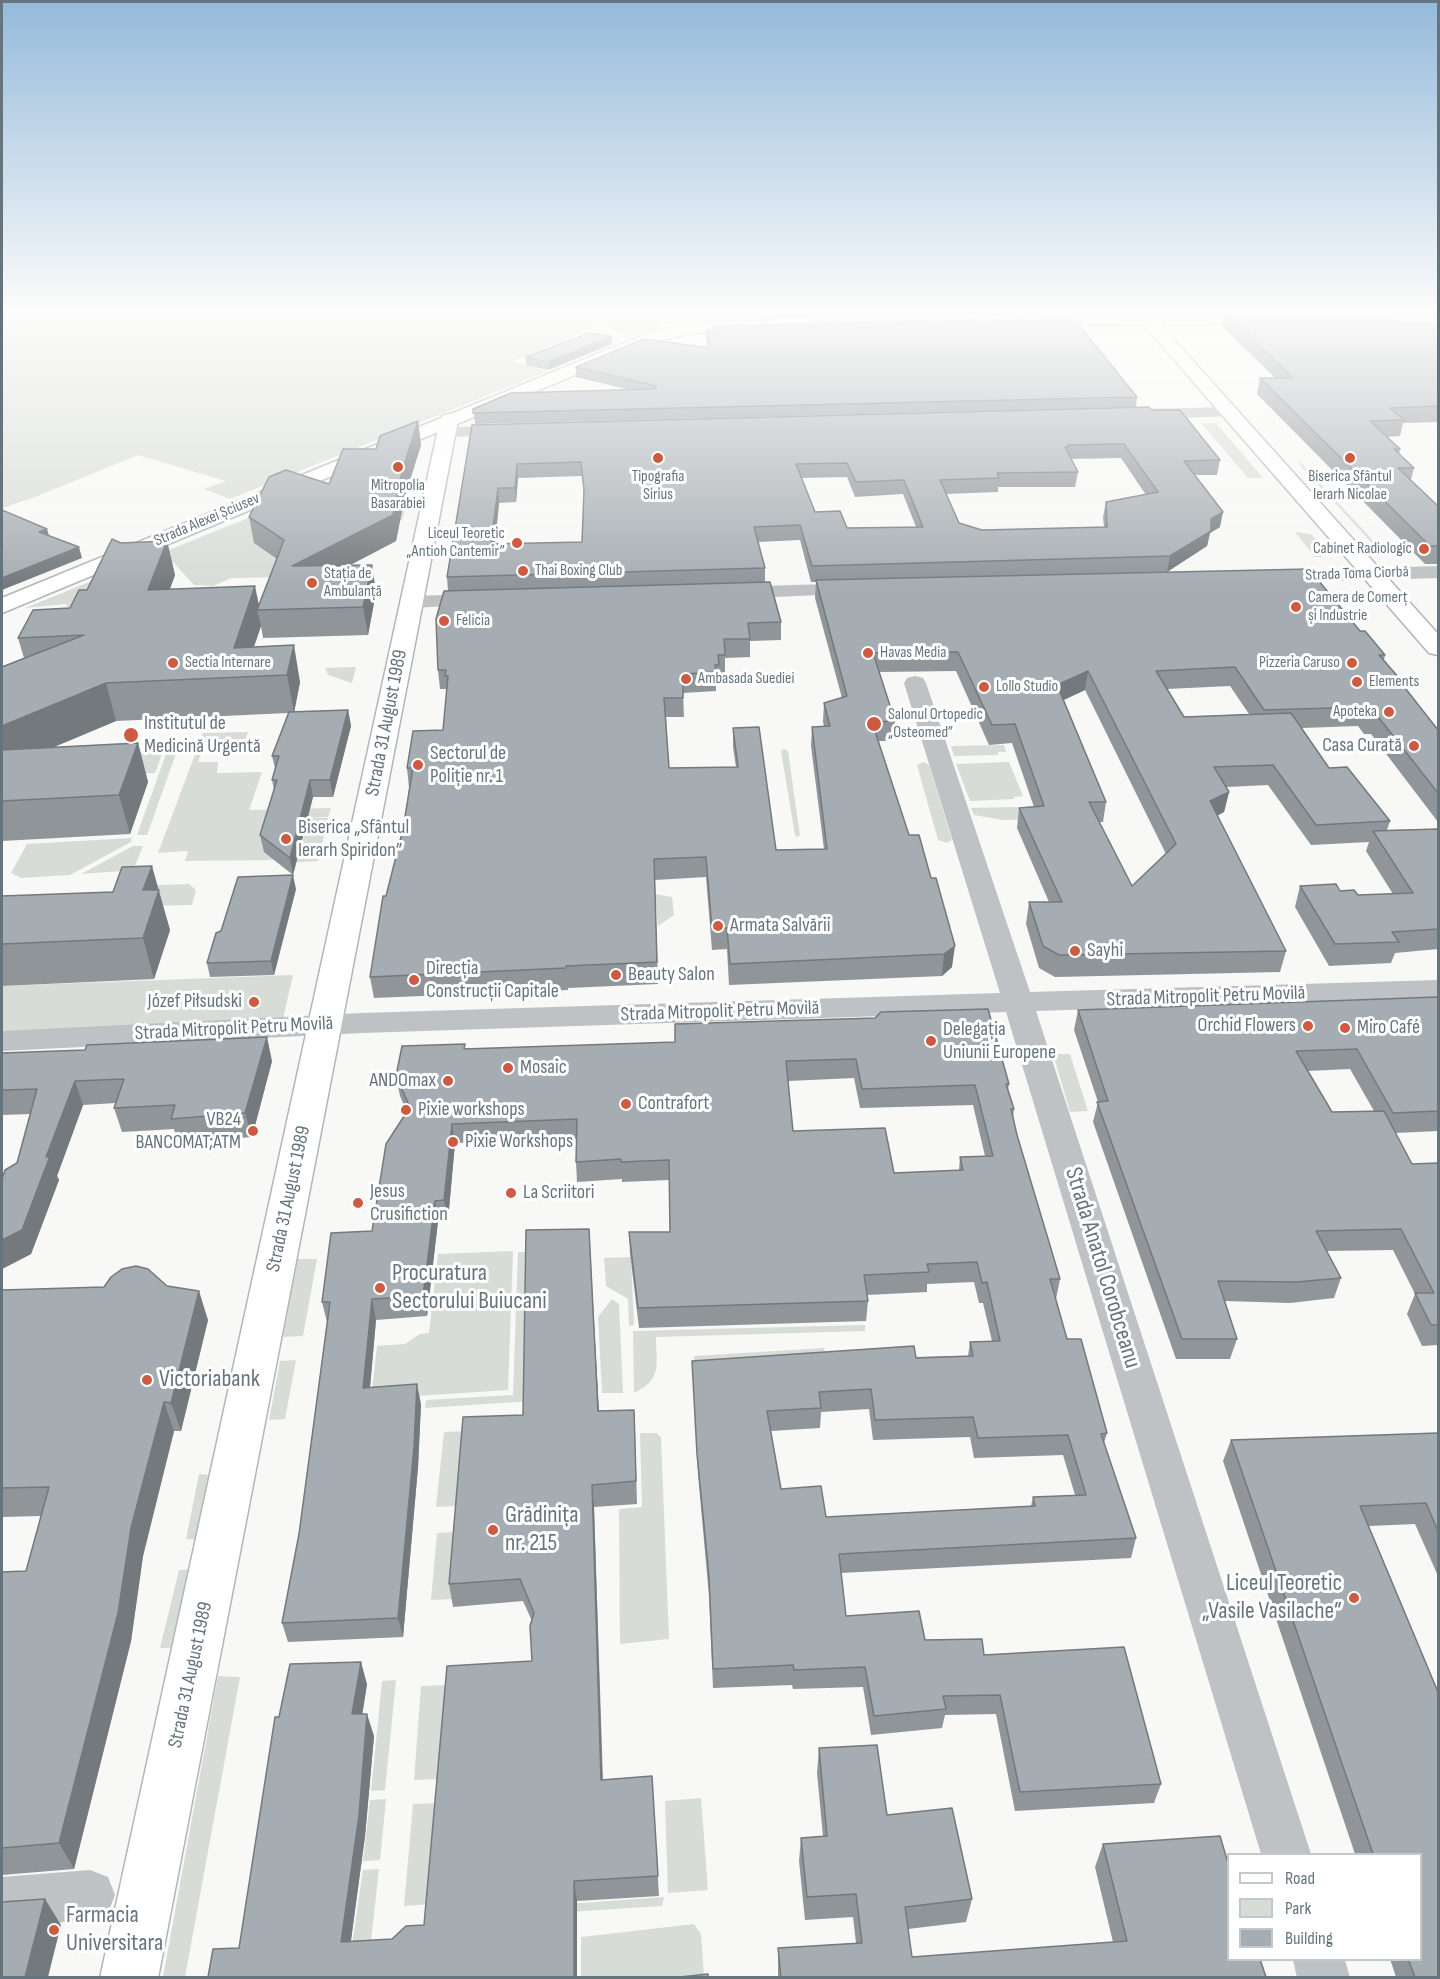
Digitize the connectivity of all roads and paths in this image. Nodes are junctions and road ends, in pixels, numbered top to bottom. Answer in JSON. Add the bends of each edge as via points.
{"nodes":[{"id":1,"x":501,"y":403,"type":"edge"},
{"id":2,"x":1222,"y":403,"type":"edge"},
{"id":3,"x":1230,"y":412,"type":"junction"},
{"id":4,"x":1131,"y":415,"type":"edge"},
{"id":5,"x":448,"y":426,"type":"junction"},
{"id":6,"x":530,"y":430,"type":"edge"},
{"id":7,"x":1438,"y":572,"type":"edge"},
{"id":8,"x":1371,"y":573,"type":"junction"},
{"id":9,"x":1250,"y":577,"type":"edge"},
{"id":10,"x":879,"y":588,"type":"edge"},
{"id":11,"x":712,"y":594,"type":"edge"},
{"id":12,"x":497,"y":600,"type":"edge"},
{"id":13,"x":411,"y":602,"type":"junction"},
{"id":14,"x":2,"y":606,"type":"edge"},
{"id":15,"x":1438,"y":648,"type":"edge"},
{"id":16,"x":915,"y":683,"type":"dead end"},
{"id":17,"x":1438,"y":989,"type":"edge"},
{"id":18,"x":1018,"y":1002,"type":"junction"},
{"id":19,"x":326,"y":1025,"type":"junction"},
{"id":20,"x":2,"y":1041,"type":"edge"},
{"id":21,"x":1286,"y":1853,"type":"edge"},
{"id":22,"x":90,"y":1895,"type":"dead end"},
{"id":23,"x":2,"y":1902,"type":"edge"},
{"id":24,"x":1320,"y":1961,"type":"edge"},
{"id":25,"x":129,"y":1977,"type":"edge"},
{"id":26,"x":1324,"y":1977,"type":"edge"}],
"edges":[{"from":1,"to":5,"type":"main road","name":"Strada Alexei Șciusev"},
{"from":2,"to":3,"type":"main road"},
{"from":3,"to":4,"type":"street"},
{"from":3,"to":8,"type":"main road"},
{"from":5,"to":6,"type":"street"},
{"from":5,"to":13,"type":"main road","name":"Strada 31 August 1989"},
{"from":5,"to":14,"type":"main road","name":"Strada Alexei Șciusev"},
{"from":7,"to":8,"type":"street","name":"Strada Toma Ciorbă"},
{"from":8,"to":9,"type":"street","name":"Strada Toma Ciorbă"},
{"from":8,"to":15,"type":"main road"},
{"from":10,"to":11,"type":"street"},
{"from":12,"to":13,"type":"street"},
{"from":13,"to":19,"type":"main road","name":"Strada 31 August 1989"},
{"from":16,"to":18,"type":"street","name":"Strada Anatol Corobceanu"},
{"from":17,"to":18,"type":"street","name":"Strada Mitropolit Petru Movilă"},
{"from":18,"to":19,"type":"street","name":"Strada Mitropolit Petru Movilă"},
{"from":18,"to":21,"type":"street","name":"Strada Anatol Corobceanu"},
{"from":19,"to":20,"type":"street","name":"Strada Mitropolit Petru Movilă"},
{"from":19,"to":25,"type":"main road","name":"Strada 31 August 1989"},
{"from":22,"to":23,"type":"street"},
{"from":24,"to":26,"type":"street"}]}
